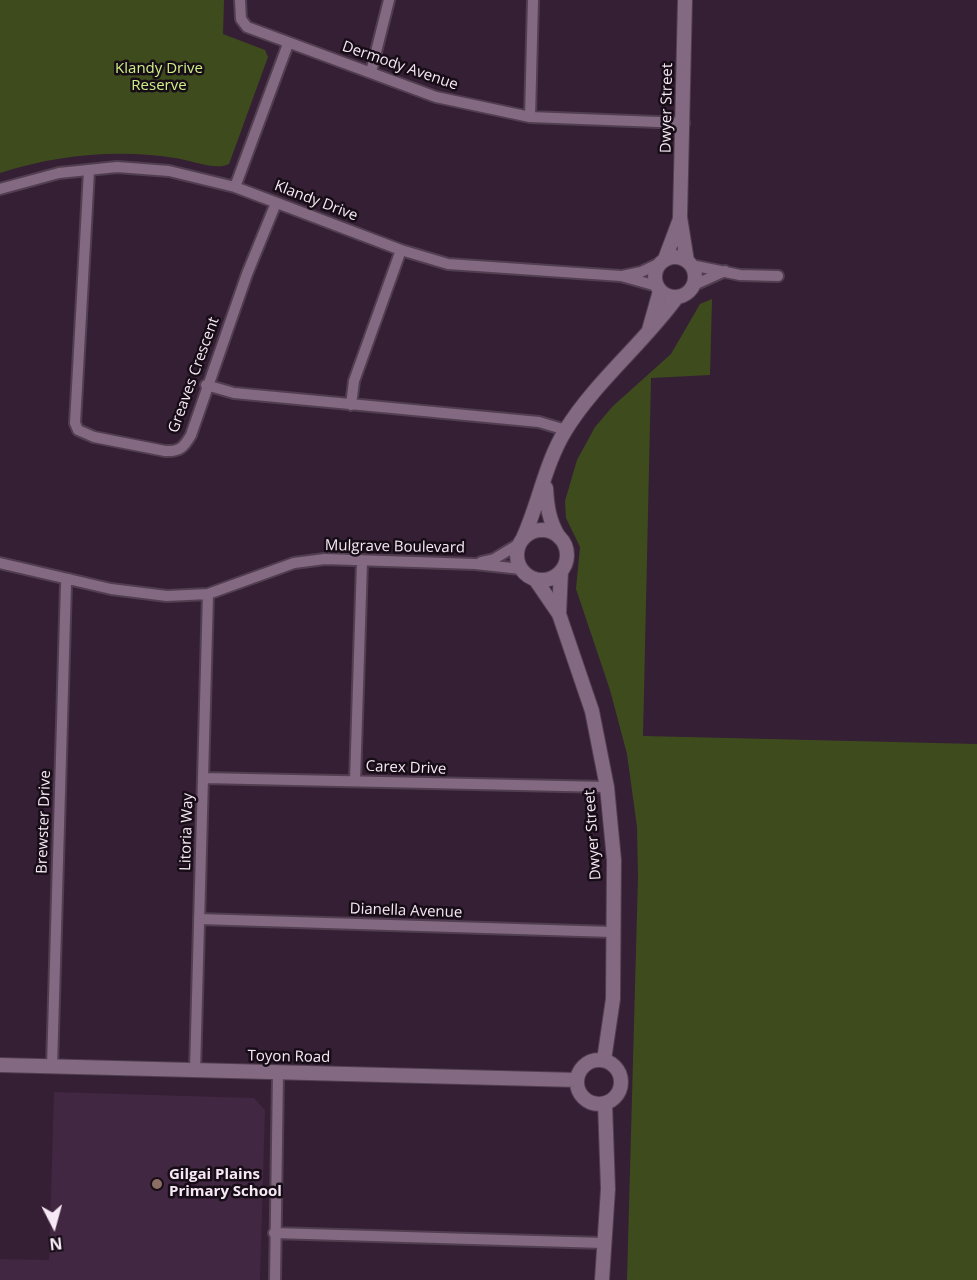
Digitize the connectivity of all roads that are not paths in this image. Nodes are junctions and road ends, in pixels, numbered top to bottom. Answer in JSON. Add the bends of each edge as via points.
{"nodes":[{"id":1,"x":240,"y":0,"type":"edge"},
{"id":2,"x":389,"y":0,"type":"edge"},
{"id":3,"x":533,"y":0,"type":"edge"},
{"id":4,"x":685,"y":0,"type":"edge"},
{"id":5,"x":288,"y":44,"type":"junction"},
{"id":6,"x":371,"y":72,"type":"junction"},
{"id":7,"x":530,"y":117,"type":"junction"},
{"id":8,"x":684,"y":123,"type":"junction"},
{"id":9,"x":89,"y":171,"type":"junction"},
{"id":10,"x":236,"y":187,"type":"junction"},
{"id":11,"x":0,"y":189,"type":"edge"},
{"id":12,"x":276,"y":203,"type":"junction"},
{"id":13,"x":680,"y":217,"type":"junction"},
{"id":14,"x":401,"y":250,"type":"junction"},
{"id":15,"x":662,"y":261,"type":"junction"},
{"id":16,"x":689,"y":263,"type":"junction"},
{"id":17,"x":725,"y":271,"type":"junction"},
{"id":18,"x":621,"y":276,"type":"junction"},
{"id":19,"x":778,"y":276,"type":"dead end"},
{"id":20,"x":694,"y":285,"type":"junction"},
{"id":21,"x":658,"y":289,"type":"junction"},
{"id":22,"x":677,"y":297,"type":"junction"},
{"id":23,"x":648,"y":335,"type":"junction"},
{"id":24,"x":206,"y":385,"type":"junction"},
{"id":25,"x":351,"y":405,"type":"junction"},
{"id":26,"x":566,"y":430,"type":"junction"},
{"id":27,"x":546,"y":478,"type":"junction"},
{"id":28,"x":559,"y":537,"type":"junction"},
{"id":29,"x":521,"y":541,"type":"junction"},
{"id":30,"x":362,"y":562,"type":"junction"},
{"id":31,"x":0,"y":563,"type":"edge"},
{"id":32,"x":475,"y":564,"type":"junction"},
{"id":33,"x":521,"y":569,"type":"junction"},
{"id":34,"x":561,"y":571,"type":"junction"},
{"id":35,"x":69,"y":579,"type":"junction"},
{"id":36,"x":536,"y":579,"type":"junction"},
{"id":37,"x":208,"y":594,"type":"junction"},
{"id":38,"x":559,"y":614,"type":"junction"},
{"id":39,"x":204,"y":778,"type":"junction"},
{"id":40,"x":355,"y":781,"type":"junction"},
{"id":41,"x":607,"y":787,"type":"junction"},
{"id":42,"x":199,"y":919,"type":"junction"},
{"id":43,"x":612,"y":932,"type":"junction"},
{"id":44,"x":604,"y":1060,"type":"junction"},
{"id":45,"x":0,"y":1065,"type":"edge"},
{"id":46,"x":52,"y":1066,"type":"junction"},
{"id":47,"x":195,"y":1071,"type":"junction"},
{"id":48,"x":278,"y":1073,"type":"junction"},
{"id":49,"x":577,"y":1080,"type":"junction"},
{"id":50,"x":605,"y":1103,"type":"junction"},
{"id":51,"x":274,"y":1233,"type":"junction"},
{"id":52,"x":603,"y":1243,"type":"junction"},
{"id":53,"x":275,"y":1280,"type":"edge"},
{"id":54,"x":602,"y":1280,"type":"edge"}],
"edges":[{"from":1,"to":5,"type":"street","name":"Dermody Avenue","via":[[241,19],[247,27]]},
{"from":2,"to":6,"type":"street"},
{"from":3,"to":7,"type":"street"},
{"from":4,"to":8,"type":"street","name":"Dwyer Street"},
{"from":5,"to":6,"type":"street","name":"Dermody Avenue"},
{"from":5,"to":10,"type":"street"},
{"from":6,"to":7,"type":"street","name":"Dermody Avenue","via":[[436,97]]},
{"from":7,"to":8,"type":"street","name":"Dermody Avenue"},
{"from":8,"to":13,"type":"street","name":"Dwyer Street"},
{"from":9,"to":10,"type":"street","name":"Klandy Drive","via":[[147,168]]},
{"from":9,"to":11,"type":"street","name":"Klandy Drive","via":[[58,173]]},
{"from":9,"to":24,"type":"street","name":"Greaves Crescent","via":[[75,413],[78,430],[94,437],[175,452],[184,447],[191,435]]},
{"from":10,"to":12,"type":"street","name":"Klandy Drive"},
{"from":12,"to":14,"type":"street","name":"Klandy Drive"},
{"from":12,"to":24,"type":"street","name":"Greaves Crescent"},
{"from":13,"to":15,"type":"street","name":"Dwyer Street"},
{"from":13,"to":16,"type":"street","name":"Dwyer Street"},
{"from":14,"to":18,"type":"street","name":"Klandy Drive","via":[[448,264]]},
{"from":14,"to":25,"type":"street","via":[[354,381]]},
{"from":15,"to":16,"type":"street","via":[[676,257]]},
{"from":15,"to":18,"type":"street","name":"Klandy Drive","via":[[641,272]]},
{"from":15,"to":21,"type":"street","via":[[654,274]]},
{"from":16,"to":17,"type":"street"},
{"from":16,"to":20,"type":"street","via":[[695,275]]},
{"from":17,"to":19,"type":"street"},
{"from":17,"to":20,"type":"street"},
{"from":18,"to":21,"type":"street","name":"Klandy Drive"},
{"from":20,"to":22,"type":"street","via":[[687,294]]},
{"from":21,"to":22,"type":"street"},
{"from":21,"to":23,"type":"street"},
{"from":22,"to":23,"type":"street"},
{"from":23,"to":26,"type":"street","via":[[580,408]]},
{"from":24,"to":25,"type":"street","via":[[234,393]]},
{"from":25,"to":26,"type":"street","via":[[539,422]]},
{"from":26,"to":27,"type":"street"},
{"from":27,"to":28,"type":"street","via":[[548,509]]},
{"from":27,"to":29,"type":"street"},
{"from":28,"to":29,"type":"street","via":[[541,530]]},
{"from":28,"to":34,"type":"street","via":[[567,556]]},
{"from":29,"to":32,"type":"street","name":"Mulgrave Boulevard","via":[[494,559]]},
{"from":29,"to":33,"type":"street","via":[[517,557]]},
{"from":30,"to":32,"type":"street","name":"Mulgrave Boulevard"},
{"from":30,"to":37,"type":"street","name":"Mulgrave Boulevard","via":[[325,559],[294,563]]},
{"from":30,"to":40,"type":"street"},
{"from":31,"to":35,"type":"street","name":"Mulgrave Boulevard"},
{"from":32,"to":33,"type":"street","name":"Mulgrave Boulevard"},
{"from":33,"to":36,"type":"street"},
{"from":34,"to":36,"type":"street","via":[[549,578]]},
{"from":34,"to":38,"type":"street","name":"Dwyer Street"},
{"from":35,"to":37,"type":"street","name":"Mulgrave Boulevard","via":[[141,595]]},
{"from":35,"to":46,"type":"street","name":"Brewster Drive"},
{"from":36,"to":38,"type":"street","name":"Dwyer Street"},
{"from":37,"to":39,"type":"street","name":"Litoria Way"},
{"from":38,"to":41,"type":"street","name":"Dwyer Street","via":[[592,711]]},
{"from":39,"to":40,"type":"street","name":"Carex Drive"},
{"from":39,"to":42,"type":"street","name":"Litoria Way"},
{"from":40,"to":41,"type":"street","name":"Carex Drive"},
{"from":41,"to":43,"type":"street","name":"Dwyer Street","via":[[614,860]]},
{"from":42,"to":43,"type":"street","name":"Dianella Avenue"},
{"from":42,"to":47,"type":"street","name":"Litoria Way"},
{"from":43,"to":44,"type":"street","name":"Dwyer Street","via":[[613,999]]},
{"from":44,"to":49,"type":"street","via":[[583,1066]]},
{"from":44,"to":50,"type":"street","via":[[619,1071],[622,1083],[616,1097]]},
{"from":45,"to":46,"type":"street","name":"Toyon Road"},
{"from":46,"to":47,"type":"street","name":"Toyon Road"},
{"from":47,"to":48,"type":"street","name":"Toyon Road"},
{"from":48,"to":49,"type":"street","name":"Toyon Road"},
{"from":48,"to":51,"type":"street"},
{"from":49,"to":50,"type":"street","via":[[583,1097]]},
{"from":50,"to":52,"type":"street","via":[[608,1189]]},
{"from":51,"to":52,"type":"street"},
{"from":51,"to":53,"type":"street"},
{"from":52,"to":54,"type":"street"}]}
